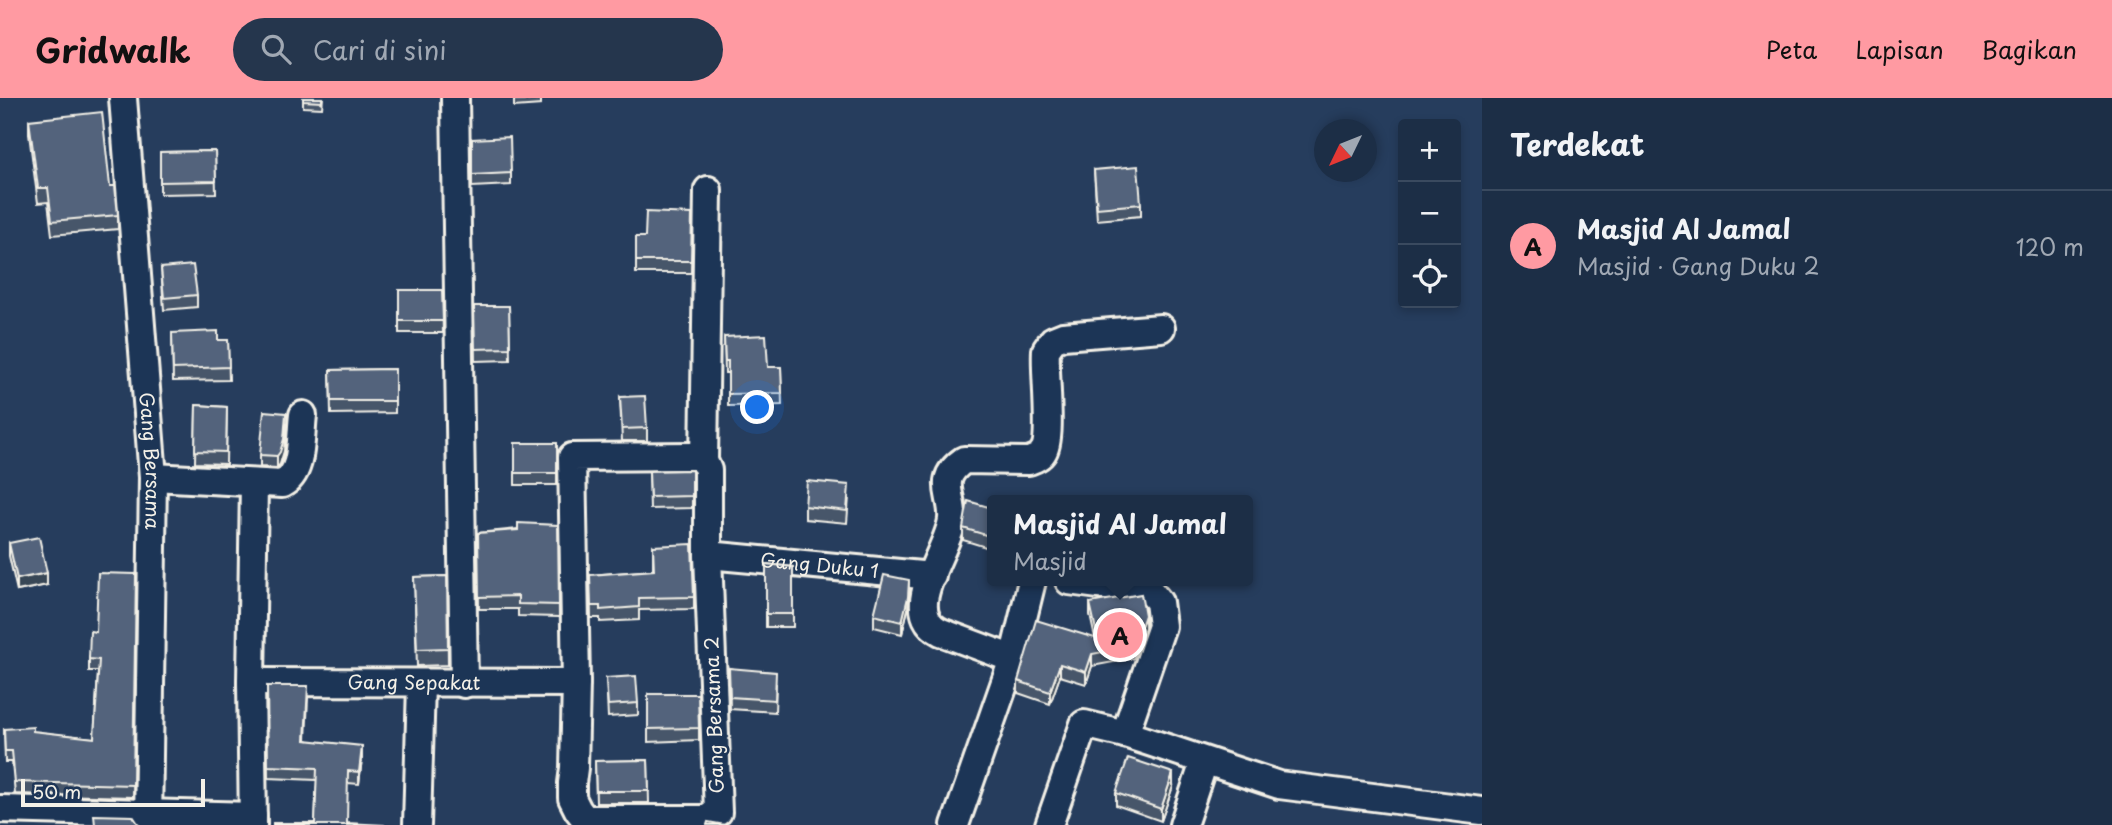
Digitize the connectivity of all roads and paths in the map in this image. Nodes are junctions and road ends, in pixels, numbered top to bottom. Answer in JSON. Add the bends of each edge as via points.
{"nodes":[{"id":1,"x":123,"y":98,"type":"edge"},
{"id":2,"x":455,"y":98,"type":"edge"},
{"id":3,"x":708,"y":190,"type":"dead end"},
{"id":4,"x":1161,"y":328,"type":"dead end"},
{"id":5,"x":303,"y":415,"type":"dead end"},
{"id":6,"x":704,"y":461,"type":"junction"},
{"id":7,"x":153,"y":477,"type":"junction"},
{"id":8,"x":254,"y":483,"type":"junction"},
{"id":9,"x":708,"y":555,"type":"junction"},
{"id":10,"x":932,"y":576,"type":"junction"},
{"id":11,"x":1031,"y":586,"type":"edge"},
{"id":12,"x":1106,"y":586,"type":"edge"},
{"id":13,"x":1013,"y":659,"type":"junction"},
{"id":14,"x":251,"y":682,"type":"junction"},
{"id":15,"x":421,"y":684,"type":"junction"},
{"id":16,"x":464,"y":684,"type":"junction"},
{"id":17,"x":576,"y":684,"type":"junction"},
{"id":18,"x":1125,"y":734,"type":"junction"},
{"id":19,"x":1204,"y":762,"type":"junction"},
{"id":20,"x":1,"y":803,"type":"edge"},
{"id":21,"x":1482,"y":811,"type":"edge"},
{"id":22,"x":148,"y":818,"type":"edge"},
{"id":23,"x":253,"y":820,"type":"edge"},
{"id":24,"x":417,"y":825,"type":"edge"},
{"id":25,"x":955,"y":825,"type":"edge"},
{"id":26,"x":1049,"y":825,"type":"edge"},
{"id":27,"x":1183,"y":825,"type":"edge"}],
"edges":[{"from":1,"to":7,"type":"street","name":"Gang Bersama"},
{"from":2,"to":16,"type":"street"},
{"from":3,"to":6,"type":"street"},
{"from":4,"to":10,"type":"street","via":[[1053,340],[1046,350],[1045,451],[1029,461],[964,460],[956,466],[947,494],[952,519]]},
{"from":5,"to":8,"type":"street","via":[[296,471],[290,480]]},
{"from":6,"to":9,"type":"street","name":"Gang Bersama 2","via":[[708,470]]},
{"from":6,"to":17,"type":"street","name":"Gang Bersama 2","via":[[694,456],[572,457]]},
{"from":7,"to":8,"type":"street"},
{"from":7,"to":22,"type":"street","name":"Gang Bersama"},
{"from":8,"to":14,"type":"street"},
{"from":9,"to":10,"type":"street","name":"Gang Duku 1"},
{"from":9,"to":17,"type":"street","name":"Gang Bersama 2","via":[[718,812],[706,819],[585,819],[572,798]]},
{"from":10,"to":13,"type":"street","via":[[923,615],[930,627]]},
{"from":11,"to":13,"type":"street"},
{"from":12,"to":18,"type":"street","via":[[1151,592],[1159,603],[1161,626]]},
{"from":13,"to":25,"type":"street"},
{"from":14,"to":15,"type":"street","name":"Gang Sepakat"},
{"from":14,"to":23,"type":"street"},
{"from":15,"to":16,"type":"street","name":"Gang Sepakat"},
{"from":15,"to":24,"type":"street"},
{"from":16,"to":17,"type":"street","name":"Gang Sepakat"},
{"from":18,"to":19,"type":"street"},
{"from":18,"to":26,"type":"street","via":[[1084,724]]},
{"from":19,"to":21,"type":"street","via":[[1279,785]]},
{"from":19,"to":27,"type":"street"},
{"from":20,"to":22,"type":"street"},
{"from":22,"to":23,"type":"street"}]}
